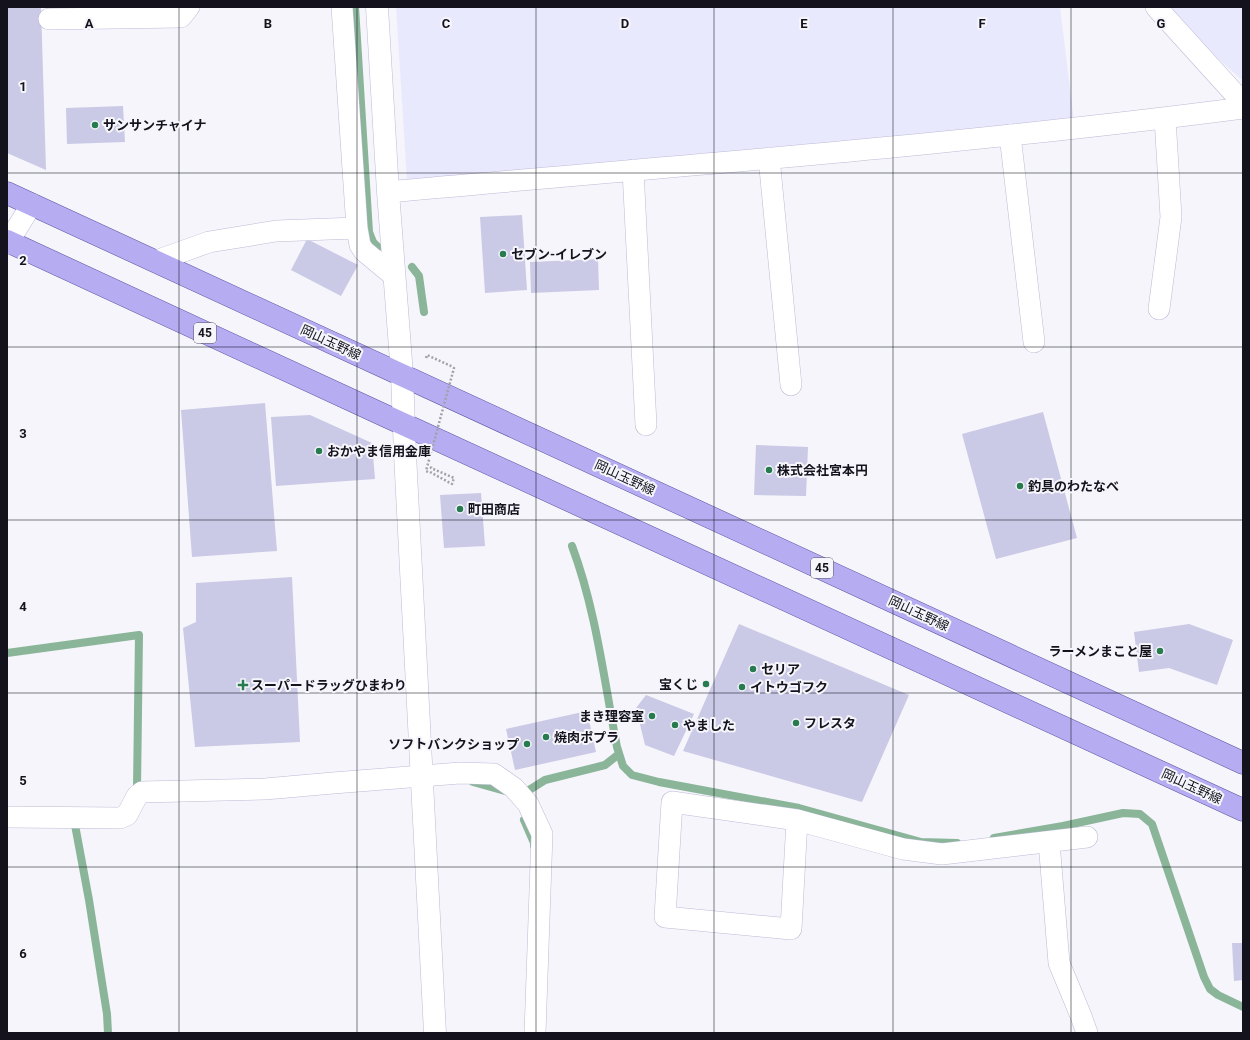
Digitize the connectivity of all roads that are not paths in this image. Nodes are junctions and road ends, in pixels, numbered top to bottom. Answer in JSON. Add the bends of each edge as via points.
{"nodes":[{"id":1,"x":189,"y":7,"type":"edge"},
{"id":2,"x":342,"y":7,"type":"edge"},
{"id":3,"x":377,"y":7,"type":"edge"},
{"id":4,"x":1156,"y":7,"type":"edge"},
{"id":5,"x":49,"y":19,"type":"dead end"},
{"id":6,"x":1243,"y":103,"type":"edge"},
{"id":7,"x":1243,"y":108,"type":"edge"},
{"id":8,"x":1165,"y":118,"type":"junction"},
{"id":9,"x":1010,"y":135,"type":"junction"},
{"id":10,"x":769,"y":158,"type":"junction"},
{"id":11,"x":633,"y":170,"type":"junction"},
{"id":12,"x":388,"y":192,"type":"junction"},
{"id":13,"x":7,"y":193,"type":"edge"},
{"id":14,"x":32,"y":204,"type":"junction"},
{"id":15,"x":357,"y":228,"type":"junction"},
{"id":16,"x":8,"y":242,"type":"edge"},
{"id":17,"x":156,"y":261,"type":"junction"},
{"id":18,"x":394,"y":276,"type":"junction"},
{"id":19,"x":1159,"y":309,"type":"dead end"},
{"id":20,"x":1034,"y":342,"type":"dead end"},
{"id":21,"x":402,"y":374,"type":"junction"},
{"id":22,"x":792,"y":386,"type":"dead end"},
{"id":23,"x":404,"y":424,"type":"junction"},
{"id":24,"x":646,"y":425,"type":"dead end"},
{"id":25,"x":1243,"y":763,"type":"edge"},
{"id":26,"x":422,"y":776,"type":"junction"},
{"id":27,"x":1243,"y":810,"type":"edge"},
{"id":28,"x":7,"y":817,"type":"edge"},
{"id":29,"x":797,"y":820,"type":"junction"},
{"id":30,"x":1087,"y":837,"type":"dead end"},
{"id":31,"x":1049,"y":842,"type":"junction"},
{"id":32,"x":435,"y":1033,"type":"edge"},
{"id":33,"x":535,"y":1033,"type":"edge"},
{"id":34,"x":1087,"y":1033,"type":"edge"}],
"edges":[{"from":1,"to":5,"type":"street","via":[[181,17]]},
{"from":2,"to":15,"type":"street"},
{"from":3,"to":12,"type":"street"},
{"from":4,"to":6,"type":"street"},
{"from":7,"to":8,"type":"street"},
{"from":8,"to":9,"type":"street"},
{"from":8,"to":19,"type":"street","via":[[1171,217]]},
{"from":9,"to":10,"type":"street"},
{"from":9,"to":20,"type":"street"},
{"from":10,"to":11,"type":"street"},
{"from":10,"to":22,"type":"street"},
{"from":11,"to":12,"type":"street"},
{"from":11,"to":24,"type":"street"},
{"from":12,"to":18,"type":"street"},
{"from":13,"to":14,"type":"main road","name":"岡山玉野線","number":"45"},
{"from":14,"to":16,"type":"street"},
{"from":14,"to":17,"type":"main road","name":"岡山玉野線","number":"45"},
{"from":15,"to":17,"type":"street","via":[[276,231],[209,242]]},
{"from":15,"to":18,"type":"street","via":[[360,245],[364,251]]},
{"from":16,"to":23,"type":"main road","name":"岡山玉野線","number":"45"},
{"from":17,"to":21,"type":"main road","name":"岡山玉野線","number":"45"},
{"from":18,"to":21,"type":"street"},
{"from":21,"to":23,"type":"street"},
{"from":21,"to":25,"type":"main road","name":"岡山玉野線","number":"45"},
{"from":23,"to":26,"type":"street"},
{"from":23,"to":27,"type":"main road","name":"岡山玉野線","number":"45"},
{"from":26,"to":28,"type":"street","via":[[265,790],[140,794],[127,815],[120,818]]},
{"from":26,"to":32,"type":"street"},
{"from":26,"to":33,"type":"street","via":[[494,774],[514,788],[528,804],[542,834]]},
{"from":29,"to":29,"type":"street","via":[[792,929],[665,917],[672,802]]},
{"from":29,"to":31,"type":"street","via":[[903,849],[942,854]]},
{"from":30,"to":31,"type":"street"},
{"from":31,"to":34,"type":"street","via":[[1059,963]]}]}
